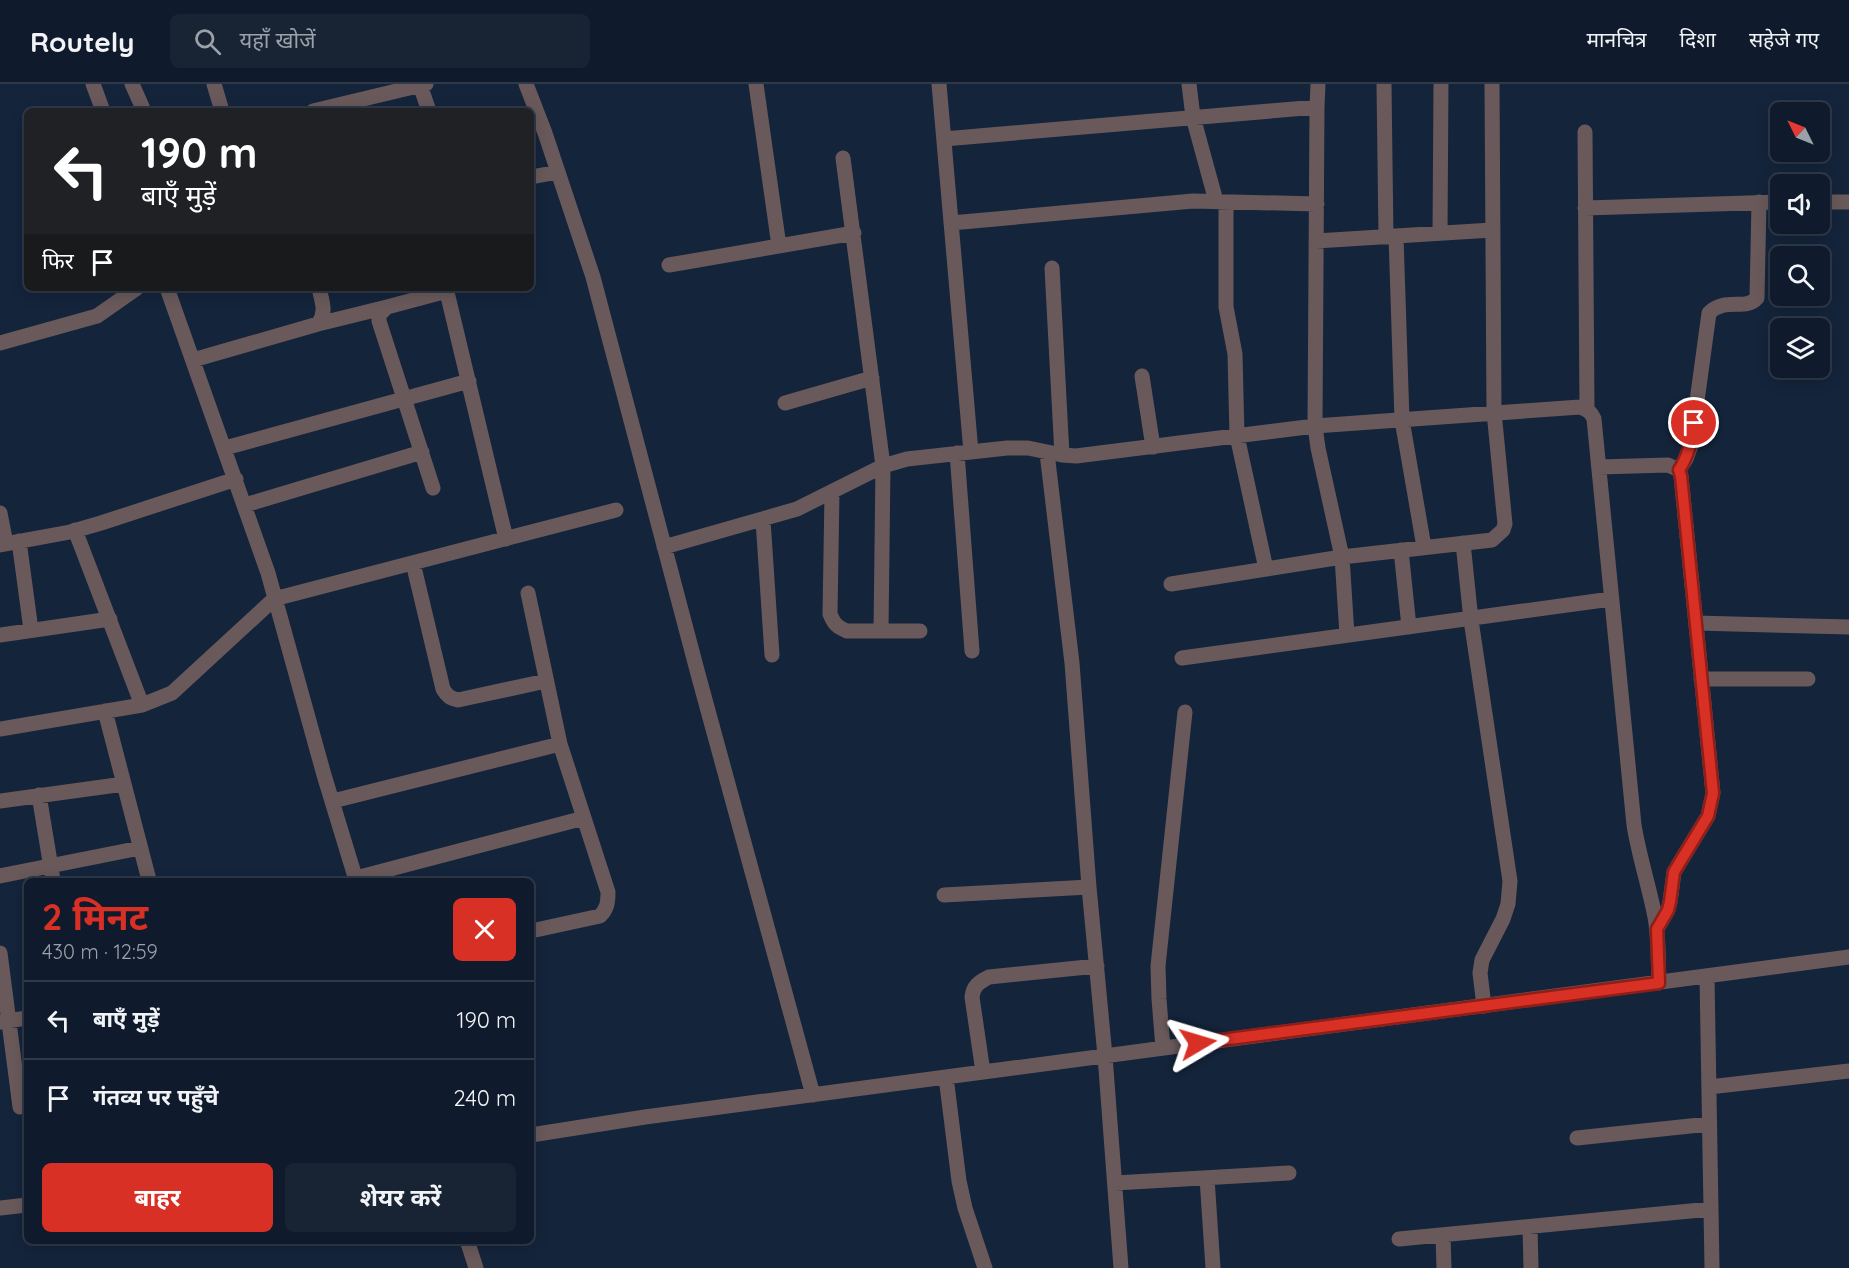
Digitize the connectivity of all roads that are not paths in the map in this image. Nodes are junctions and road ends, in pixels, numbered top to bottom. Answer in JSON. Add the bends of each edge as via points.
{"nodes":[{"id":1,"x":93,"y":84,"type":"edge"},
{"id":2,"x":132,"y":84,"type":"edge"},
{"id":3,"x":214,"y":84,"type":"edge"},
{"id":4,"x":526,"y":84,"type":"edge"},
{"id":5,"x":756,"y":84,"type":"edge"},
{"id":6,"x":939,"y":84,"type":"edge"},
{"id":7,"x":1189,"y":84,"type":"edge"},
{"id":8,"x":1318,"y":84,"type":"edge"},
{"id":9,"x":1384,"y":84,"type":"edge"},
{"id":10,"x":1441,"y":84,"type":"edge"},
{"id":11,"x":1492,"y":84,"type":"edge"},
{"id":12,"x":423,"y":85,"type":"edge"},
{"id":13,"x":1317,"y":107,"type":"junction"},
{"id":14,"x":102,"y":108,"type":"edge"},
{"id":15,"x":143,"y":108,"type":"edge"},
{"id":16,"x":221,"y":108,"type":"edge"},
{"id":17,"x":326,"y":108,"type":"edge"},
{"id":18,"x":428,"y":108,"type":"edge"},
{"id":19,"x":1192,"y":117,"type":"junction"},
{"id":20,"x":1585,"y":132,"type":"dead end"},
{"id":21,"x":944,"y":139,"type":"junction"},
{"id":22,"x":843,"y":159,"type":"dead end"},
{"id":23,"x":558,"y":172,"type":"junction"},
{"id":24,"x":534,"y":176,"type":"edge"},
{"id":25,"x":1226,"y":202,"type":"junction"},
{"id":26,"x":1759,"y":202,"type":"junction"},
{"id":27,"x":1770,"y":202,"type":"edge"},
{"id":28,"x":1830,"y":202,"type":"edge"},
{"id":29,"x":1849,"y":202,"type":"edge"},
{"id":30,"x":1317,"y":204,"type":"junction"},
{"id":31,"x":1585,"y":208,"type":"junction"},
{"id":32,"x":951,"y":223,"type":"junction"},
{"id":33,"x":1492,"y":230,"type":"junction"},
{"id":34,"x":854,"y":233,"type":"junction"},
{"id":35,"x":1440,"y":234,"type":"junction"},
{"id":36,"x":1391,"y":237,"type":"junction"},
{"id":37,"x":1316,"y":242,"type":"junction"},
{"id":38,"x":779,"y":246,"type":"junction"},
{"id":39,"x":669,"y":265,"type":"dead end"},
{"id":40,"x":1052,"y":268,"type":"dead end"},
{"id":41,"x":133,"y":291,"type":"edge"},
{"id":42,"x":168,"y":291,"type":"edge"},
{"id":43,"x":320,"y":291,"type":"edge"},
{"id":44,"x":443,"y":291,"type":"edge"},
{"id":45,"x":447,"y":291,"type":"edge"},
{"id":46,"x":387,"y":307,"type":"junction"},
{"id":47,"x":318,"y":324,"type":"junction"},
{"id":48,"x":0,"y":343,"type":"edge"},
{"id":49,"x":193,"y":360,"type":"junction"},
{"id":50,"x":1142,"y":376,"type":"dead end"},
{"id":51,"x":872,"y":378,"type":"junction"},
{"id":52,"x":470,"y":381,"type":"junction"},
{"id":53,"x":405,"y":399,"type":"junction"},
{"id":54,"x":785,"y":403,"type":"dead end"},
{"id":55,"x":1587,"y":409,"type":"junction"},
{"id":56,"x":1494,"y":412,"type":"junction"},
{"id":57,"x":1402,"y":420,"type":"junction"},
{"id":58,"x":1315,"y":426,"type":"junction"},
{"id":59,"x":1238,"y":436,"type":"junction"},
{"id":60,"x":1153,"y":447,"type":"junction"},
{"id":61,"x":225,"y":448,"type":"junction"},
{"id":62,"x":422,"y":452,"type":"junction"},
{"id":63,"x":964,"y":452,"type":"junction"},
{"id":64,"x":1054,"y":454,"type":"junction"},
{"id":65,"x":883,"y":466,"type":"junction"},
{"id":66,"x":1599,"y":467,"type":"junction"},
{"id":67,"x":1679,"y":470,"type":"junction"},
{"id":68,"x":236,"y":479,"type":"junction"},
{"id":69,"x":433,"y":488,"type":"dead end"},
{"id":70,"x":832,"y":492,"type":"junction"},
{"id":71,"x":245,"y":505,"type":"junction"},
{"id":72,"x":616,"y":510,"type":"dead end"},
{"id":73,"x":0,"y":513,"type":"edge"},
{"id":74,"x":763,"y":520,"type":"junction"},
{"id":75,"x":75,"y":530,"type":"junction"},
{"id":76,"x":506,"y":539,"type":"junction"},
{"id":77,"x":8,"y":543,"type":"edge"},
{"id":78,"x":1463,"y":543,"type":"junction"},
{"id":79,"x":664,"y":547,"type":"junction"},
{"id":80,"x":1424,"y":547,"type":"junction"},
{"id":81,"x":1401,"y":550,"type":"junction"},
{"id":82,"x":1342,"y":557,"type":"junction"},
{"id":83,"x":413,"y":563,"type":"junction"},
{"id":84,"x":1266,"y":569,"type":"junction"},
{"id":85,"x":1171,"y":584,"type":"dead end"},
{"id":86,"x":528,"y":593,"type":"dead end"},
{"id":87,"x":274,"y":598,"type":"junction"},
{"id":88,"x":1611,"y":600,"type":"junction"},
{"id":89,"x":110,"y":619,"type":"junction"},
{"id":90,"x":1472,"y":620,"type":"junction"},
{"id":91,"x":1696,"y":623,"type":"junction"},
{"id":92,"x":1409,"y":627,"type":"junction"},
{"id":93,"x":1849,"y":627,"type":"edge"},
{"id":94,"x":31,"y":630,"type":"junction"},
{"id":95,"x":881,"y":631,"type":"junction"},
{"id":96,"x":920,"y":631,"type":"dead end"},
{"id":97,"x":0,"y":635,"type":"edge"},
{"id":98,"x":1347,"y":635,"type":"junction"},
{"id":99,"x":972,"y":651,"type":"dead end"},
{"id":100,"x":772,"y":655,"type":"dead end"},
{"id":101,"x":1182,"y":658,"type":"dead end"},
{"id":102,"x":1701,"y":679,"type":"junction"},
{"id":103,"x":1808,"y":679,"type":"dead end"},
{"id":104,"x":546,"y":681,"type":"junction"},
{"id":105,"x":142,"y":705,"type":"junction"},
{"id":106,"x":105,"y":711,"type":"junction"},
{"id":107,"x":1185,"y":712,"type":"dead end"},
{"id":108,"x":0,"y":729,"type":"edge"},
{"id":109,"x":560,"y":744,"type":"junction"},
{"id":110,"x":123,"y":784,"type":"junction"},
{"id":111,"x":39,"y":795,"type":"junction"},
{"id":112,"x":0,"y":801,"type":"edge"},
{"id":113,"x":333,"y":801,"type":"junction"},
{"id":114,"x":584,"y":818,"type":"junction"},
{"id":115,"x":140,"y":848,"type":"junction"},
{"id":116,"x":52,"y":873,"type":"edge"},
{"id":117,"x":0,"y":876,"type":"edge"},
{"id":118,"x":148,"y":878,"type":"edge"},
{"id":119,"x":356,"y":878,"type":"edge"},
{"id":120,"x":360,"y":878,"type":"edge"},
{"id":121,"x":1089,"y":887,"type":"junction"},
{"id":122,"x":944,"y":895,"type":"dead end"},
{"id":123,"x":1657,"y":929,"type":"junction"},
{"id":124,"x":534,"y":930,"type":"edge"},
{"id":125,"x":0,"y":953,"type":"edge"},
{"id":126,"x":1849,"y":957,"type":"edge"},
{"id":127,"x":1097,"y":966,"type":"junction"},
{"id":128,"x":1707,"y":977,"type":"junction"},
{"id":129,"x":1659,"y":983,"type":"junction"},
{"id":130,"x":1484,"y":1006,"type":"junction"},
{"id":131,"x":24,"y":1018,"type":"edge"},
{"id":132,"x":4,"y":1021,"type":"edge"},
{"id":133,"x":1163,"y":1048,"type":"junction"},
{"id":134,"x":1105,"y":1056,"type":"junction"},
{"id":135,"x":1849,"y":1071,"type":"edge"},
{"id":136,"x":983,"y":1072,"type":"junction"},
{"id":137,"x":946,"y":1077,"type":"junction"},
{"id":138,"x":1708,"y":1088,"type":"junction"},
{"id":139,"x":813,"y":1095,"type":"junction"},
{"id":140,"x":20,"y":1107,"type":"dead end"},
{"id":141,"x":1709,"y":1124,"type":"junction"},
{"id":142,"x":534,"y":1135,"type":"edge"},
{"id":143,"x":1577,"y":1138,"type":"dead end"},
{"id":144,"x":1289,"y":1173,"type":"dead end"},
{"id":145,"x":1207,"y":1178,"type":"junction"},
{"id":146,"x":1115,"y":1184,"type":"junction"},
{"id":147,"x":24,"y":1205,"type":"edge"},
{"id":148,"x":0,"y":1208,"type":"edge"},
{"id":149,"x":1711,"y":1209,"type":"junction"},
{"id":150,"x":1530,"y":1227,"type":"junction"},
{"id":151,"x":1443,"y":1235,"type":"junction"},
{"id":152,"x":1399,"y":1239,"type":"dead end"},
{"id":153,"x":468,"y":1244,"type":"edge"},
{"id":154,"x":476,"y":1268,"type":"edge"},
{"id":155,"x":985,"y":1268,"type":"edge"},
{"id":156,"x":1121,"y":1268,"type":"edge"},
{"id":157,"x":1213,"y":1268,"type":"edge"},
{"id":158,"x":1444,"y":1268,"type":"edge"},
{"id":159,"x":1531,"y":1268,"type":"edge"},
{"id":160,"x":1712,"y":1268,"type":"edge"}],
"edges":[{"from":1,"to":14,"type":"street"},
{"from":2,"to":15,"type":"street"},
{"from":3,"to":16,"type":"street"},
{"from":4,"to":23,"type":"street"},
{"from":5,"to":38,"type":"street"},
{"from":6,"to":21,"type":"street"},
{"from":7,"to":19,"type":"street"},
{"from":8,"to":13,"type":"street"},
{"from":9,"to":36,"type":"street"},
{"from":10,"to":35,"type":"street"},
{"from":11,"to":33,"type":"street"},
{"from":12,"to":17,"type":"street"},
{"from":12,"to":18,"type":"street"},
{"from":13,"to":19,"type":"street"},
{"from":13,"to":30,"type":"street"},
{"from":19,"to":21,"type":"street"},
{"from":19,"to":25,"type":"street","via":[[1216,201]]},
{"from":20,"to":31,"type":"street"},
{"from":21,"to":32,"type":"street"},
{"from":22,"to":34,"type":"street"},
{"from":23,"to":24,"type":"street"},
{"from":23,"to":79,"type":"street","via":[[593,277]]},
{"from":25,"to":30,"type":"street"},
{"from":25,"to":32,"type":"street","via":[[1193,201]]},
{"from":25,"to":59,"type":"street","via":[[1226,307],[1234,354]]},
{"from":26,"to":27,"type":"street"},
{"from":26,"to":31,"type":"street"},
{"from":26,"to":67,"type":"street","via":[[1757,298],[1754,302],[1715,307],[1709,314],[1691,445]]},
{"from":28,"to":29,"type":"street"},
{"from":30,"to":37,"type":"street"},
{"from":31,"to":55,"type":"street"},
{"from":32,"to":63,"type":"street"},
{"from":33,"to":35,"type":"street"},
{"from":33,"to":56,"type":"street"},
{"from":34,"to":38,"type":"street"},
{"from":34,"to":51,"type":"street"},
{"from":35,"to":36,"type":"street"},
{"from":36,"to":37,"type":"street"},
{"from":36,"to":57,"type":"street"},
{"from":37,"to":58,"type":"street"},
{"from":38,"to":39,"type":"street"},
{"from":40,"to":64,"type":"street"},
{"from":41,"to":48,"type":"street","via":[[97,316]]},
{"from":42,"to":49,"type":"street"},
{"from":43,"to":47,"type":"street","via":[[324,309]]},
{"from":44,"to":46,"type":"street"},
{"from":45,"to":52,"type":"street"},
{"from":46,"to":47,"type":"street"},
{"from":46,"to":53,"type":"street","via":[[379,321]]},
{"from":47,"to":49,"type":"street"},
{"from":49,"to":61,"type":"street"},
{"from":50,"to":60,"type":"street"},
{"from":51,"to":54,"type":"street"},
{"from":51,"to":65,"type":"street"},
{"from":52,"to":53,"type":"street"},
{"from":52,"to":76,"type":"street"},
{"from":53,"to":61,"type":"street"},
{"from":53,"to":62,"type":"street"},
{"from":55,"to":56,"type":"street"},
{"from":55,"to":66,"type":"street","via":[[1594,419]]},
{"from":56,"to":57,"type":"street"},
{"from":56,"to":78,"type":"street","via":[[1505,524],[1492,540]]},
{"from":57,"to":58,"type":"street"},
{"from":57,"to":80,"type":"street"},
{"from":58,"to":59,"type":"street"},
{"from":58,"to":82,"type":"street"},
{"from":59,"to":60,"type":"street"},
{"from":59,"to":84,"type":"street"},
{"from":60,"to":64,"type":"street"},
{"from":61,"to":68,"type":"street"},
{"from":62,"to":69,"type":"street"},
{"from":62,"to":71,"type":"street"},
{"from":63,"to":64,"type":"street","via":[[1028,448]]},
{"from":63,"to":65,"type":"street"},
{"from":63,"to":99,"type":"street"},
{"from":64,"to":121,"type":"street"},
{"from":65,"to":70,"type":"street"},
{"from":65,"to":95,"type":"street"},
{"from":66,"to":67,"type":"street","via":[[1668,465]]},
{"from":66,"to":88,"type":"street"},
{"from":67,"to":91,"type":"street"},
{"from":68,"to":71,"type":"street"},
{"from":68,"to":75,"type":"street"},
{"from":70,"to":74,"type":"street"},
{"from":70,"to":95,"type":"street","via":[[833,623],[847,631]]},
{"from":71,"to":87,"type":"street"},
{"from":72,"to":76,"type":"street"},
{"from":73,"to":77,"type":"street"},
{"from":74,"to":79,"type":"street"},
{"from":74,"to":100,"type":"street"},
{"from":75,"to":77,"type":"street"},
{"from":75,"to":89,"type":"street"},
{"from":76,"to":83,"type":"street"},
{"from":77,"to":94,"type":"street"},
{"from":78,"to":80,"type":"street"},
{"from":78,"to":90,"type":"street"},
{"from":79,"to":139,"type":"street"},
{"from":80,"to":81,"type":"street"},
{"from":81,"to":82,"type":"street"},
{"from":81,"to":92,"type":"street"},
{"from":82,"to":84,"type":"street"},
{"from":82,"to":98,"type":"street"},
{"from":83,"to":87,"type":"street"},
{"from":83,"to":104,"type":"street","via":[[447,695],[458,700]]},
{"from":84,"to":85,"type":"street"},
{"from":86,"to":104,"type":"street"},
{"from":87,"to":105,"type":"street","via":[[172,693]]},
{"from":87,"to":113,"type":"street"},
{"from":88,"to":90,"type":"street"},
{"from":88,"to":123,"type":"street","via":[[1634,825]]},
{"from":89,"to":94,"type":"street"},
{"from":89,"to":105,"type":"street"},
{"from":90,"to":92,"type":"street"},
{"from":90,"to":130,"type":"street","via":[[1510,881],[1503,919],[1482,960]]},
{"from":91,"to":93,"type":"street"},
{"from":91,"to":102,"type":"street"},
{"from":92,"to":98,"type":"street"},
{"from":94,"to":97,"type":"street"},
{"from":95,"to":96,"type":"street"},
{"from":98,"to":101,"type":"street"},
{"from":102,"to":103,"type":"street"},
{"from":102,"to":123,"type":"street","via":[[1713,793],[1711,806],[1674,872],[1668,910]]},
{"from":104,"to":109,"type":"street"},
{"from":105,"to":106,"type":"street"},
{"from":106,"to":108,"type":"street"},
{"from":106,"to":110,"type":"street"},
{"from":107,"to":133,"type":"street","via":[[1158,979]]},
{"from":109,"to":113,"type":"street"},
{"from":109,"to":114,"type":"street"},
{"from":110,"to":111,"type":"street"},
{"from":110,"to":115,"type":"street"},
{"from":111,"to":112,"type":"street"},
{"from":111,"to":116,"type":"street"},
{"from":113,"to":119,"type":"street"},
{"from":114,"to":120,"type":"street"},
{"from":114,"to":124,"type":"street","via":[[608,892],[606,910],[600,916]]},
{"from":115,"to":116,"type":"street"},
{"from":115,"to":118,"type":"street"},
{"from":116,"to":117,"type":"street"},
{"from":121,"to":122,"type":"street"},
{"from":121,"to":127,"type":"street"},
{"from":123,"to":129,"type":"street"},
{"from":125,"to":132,"type":"street"},
{"from":126,"to":128,"type":"street"},
{"from":127,"to":134,"type":"street"},
{"from":127,"to":136,"type":"street","via":[[989,976],[979,982],[972,997]]},
{"from":128,"to":129,"type":"street"},
{"from":128,"to":138,"type":"street"},
{"from":129,"to":130,"type":"street"},
{"from":130,"to":133,"type":"street"},
{"from":131,"to":132,"type":"street"},
{"from":132,"to":140,"type":"street"},
{"from":133,"to":134,"type":"street"},
{"from":134,"to":136,"type":"street"},
{"from":134,"to":146,"type":"street"},
{"from":135,"to":138,"type":"street"},
{"from":136,"to":137,"type":"street"},
{"from":137,"to":139,"type":"street"},
{"from":137,"to":155,"type":"street","via":[[959,1181]]},
{"from":138,"to":141,"type":"street"},
{"from":139,"to":142,"type":"street"},
{"from":141,"to":143,"type":"street"},
{"from":141,"to":149,"type":"street"},
{"from":144,"to":145,"type":"street"},
{"from":145,"to":146,"type":"street"},
{"from":145,"to":157,"type":"street"},
{"from":146,"to":156,"type":"street"},
{"from":147,"to":148,"type":"street"},
{"from":149,"to":150,"type":"street"},
{"from":149,"to":160,"type":"street"},
{"from":150,"to":151,"type":"street"},
{"from":150,"to":159,"type":"street"},
{"from":151,"to":152,"type":"street"},
{"from":151,"to":158,"type":"street"},
{"from":153,"to":154,"type":"street"}]}
